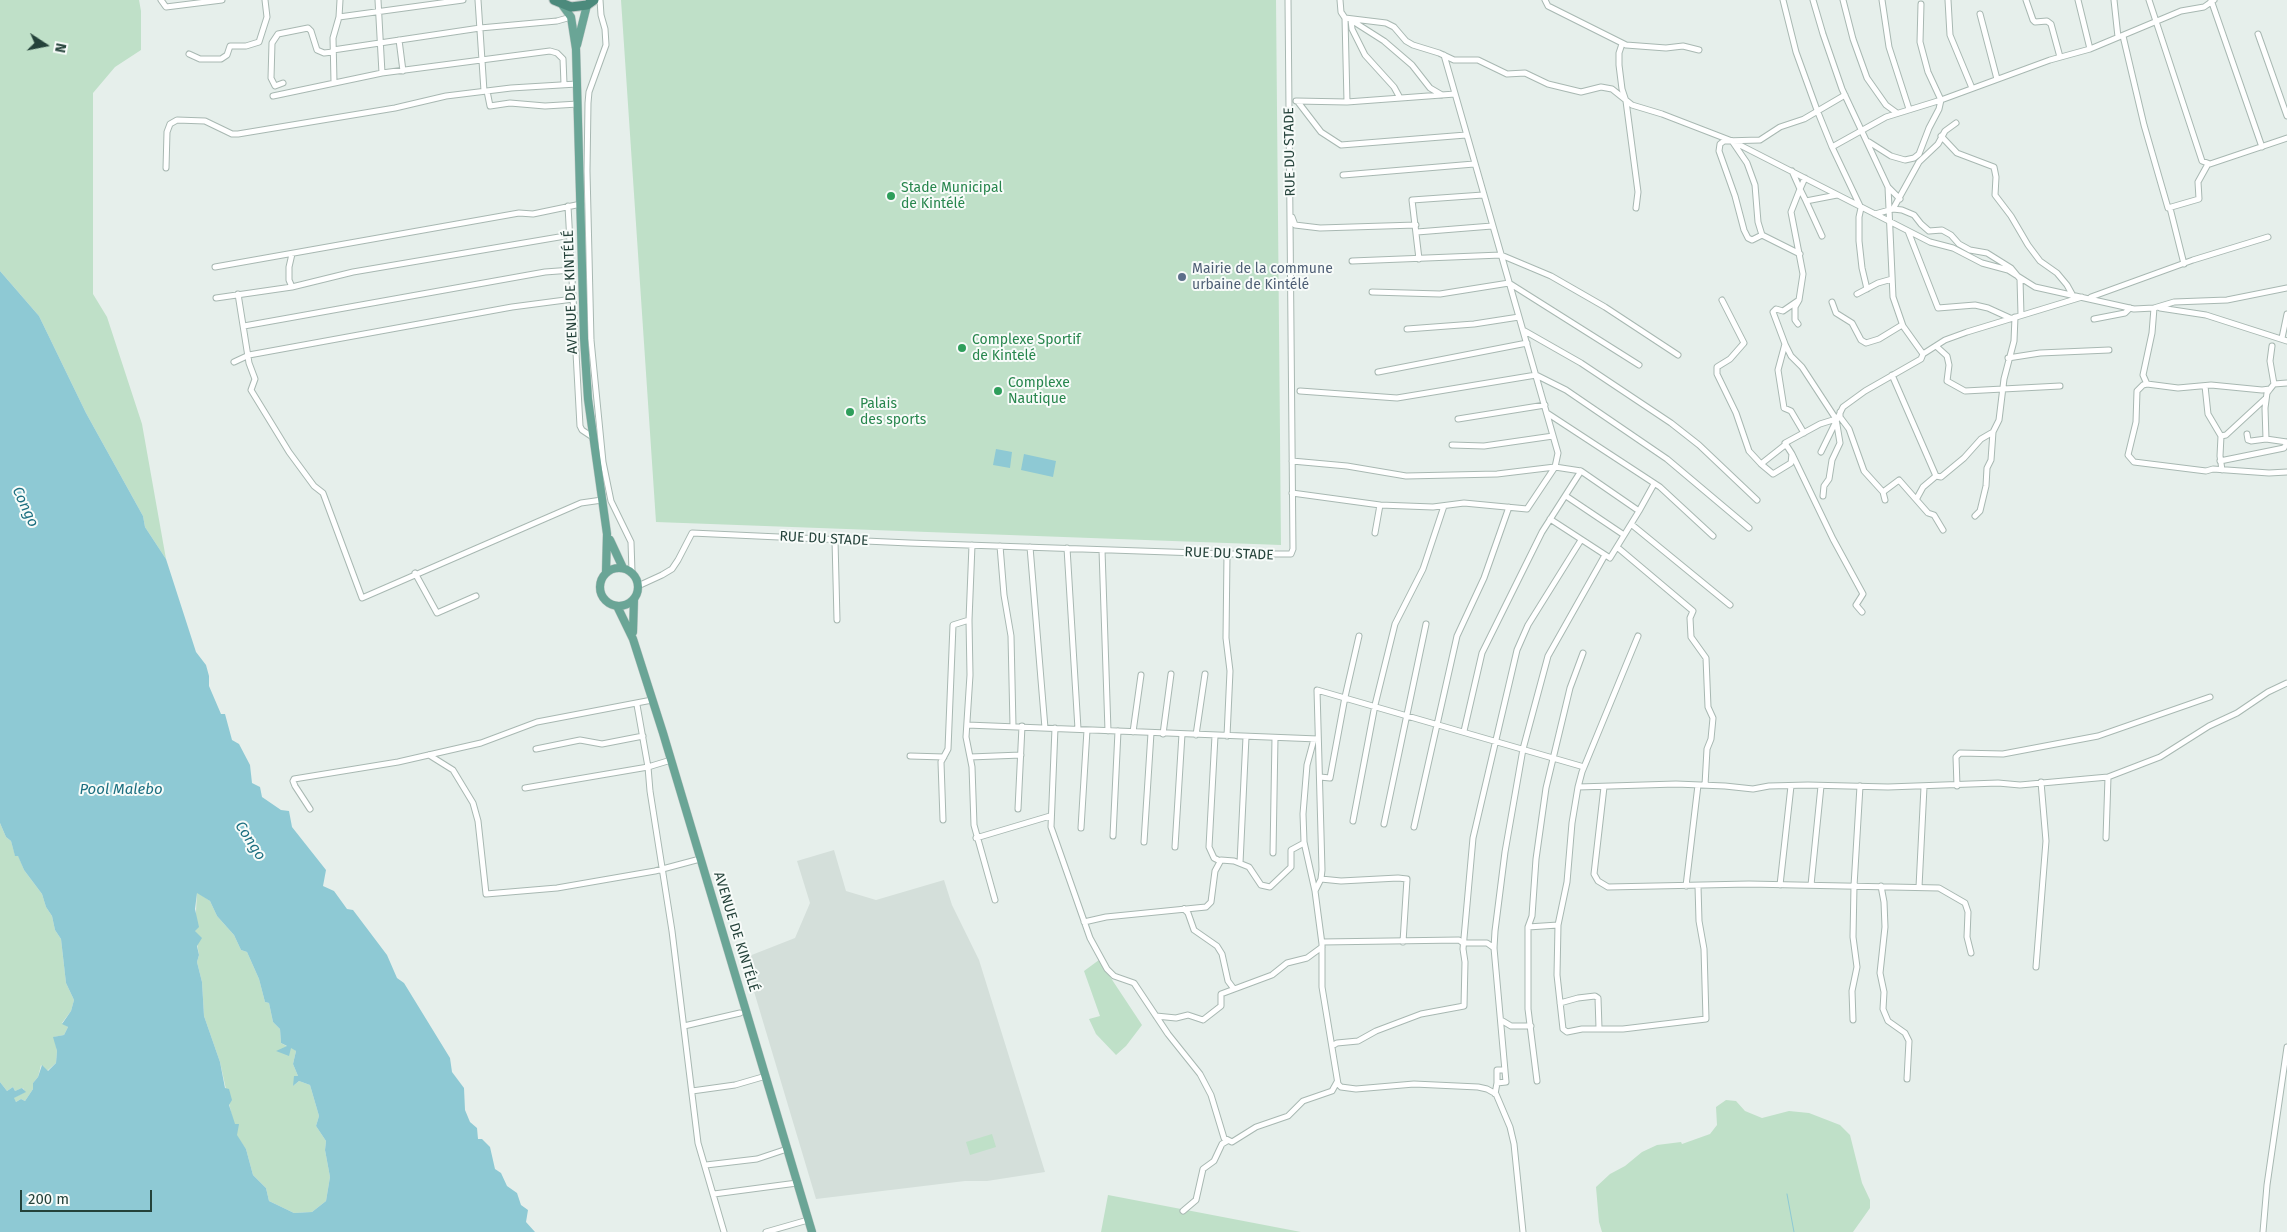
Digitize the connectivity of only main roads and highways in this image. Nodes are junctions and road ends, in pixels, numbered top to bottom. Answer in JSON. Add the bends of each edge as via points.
{"nodes":[{"id":1,"x":554,"y":0,"type":"edge"},
{"id":2,"x":591,"y":2,"type":"edge"},
{"id":3,"x":563,"y":6,"type":"junction"},
{"id":4,"x":576,"y":49,"type":"junction"},
{"id":5,"x":608,"y":534,"type":"junction"},
{"id":6,"x":623,"y":568,"type":"junction"},
{"id":7,"x":606,"y":572,"type":"junction"},
{"id":8,"x":634,"y":599,"type":"junction"},
{"id":9,"x":617,"y":606,"type":"junction"},
{"id":10,"x":633,"y":639,"type":"junction"},
{"id":11,"x":812,"y":1232,"type":"edge"}],
"edges":[{"from":1,"to":3,"type":"highway"},
{"from":2,"to":3,"type":"highway"},
{"from":2,"to":4,"type":"main road","name":"AVENUE DE KINTÉLÉ"},
{"from":3,"to":4,"type":"main road","name":"AVENUE DE KINTÉLÉ","via":[[571,17]]},
{"from":4,"to":5,"type":"main road","name":"AVENUE DE KINTÉLÉ","via":[[584,338]]},
{"from":5,"to":6,"type":"main road","name":"AVENUE DE KINTÉLÉ"},
{"from":5,"to":7,"type":"main road","name":"AVENUE DE KINTÉLÉ"},
{"from":6,"to":7,"type":"main road"},
{"from":6,"to":8,"type":"main road","name":"AVENUE DE KINTÉLÉ","via":[[632,572],[638,586]]},
{"from":7,"to":9,"type":"main road","name":"AVENUE DE KINTÉLÉ","via":[[601,592],[610,604]]},
{"from":8,"to":9,"type":"main road"},
{"from":8,"to":10,"type":"main road","name":"AVENUE DE KINTÉLÉ"},
{"from":9,"to":10,"type":"main road","name":"AVENUE DE KINTÉLÉ"},
{"from":10,"to":11,"type":"main road","name":"AVENUE DE KINTÉLÉ"}]}
